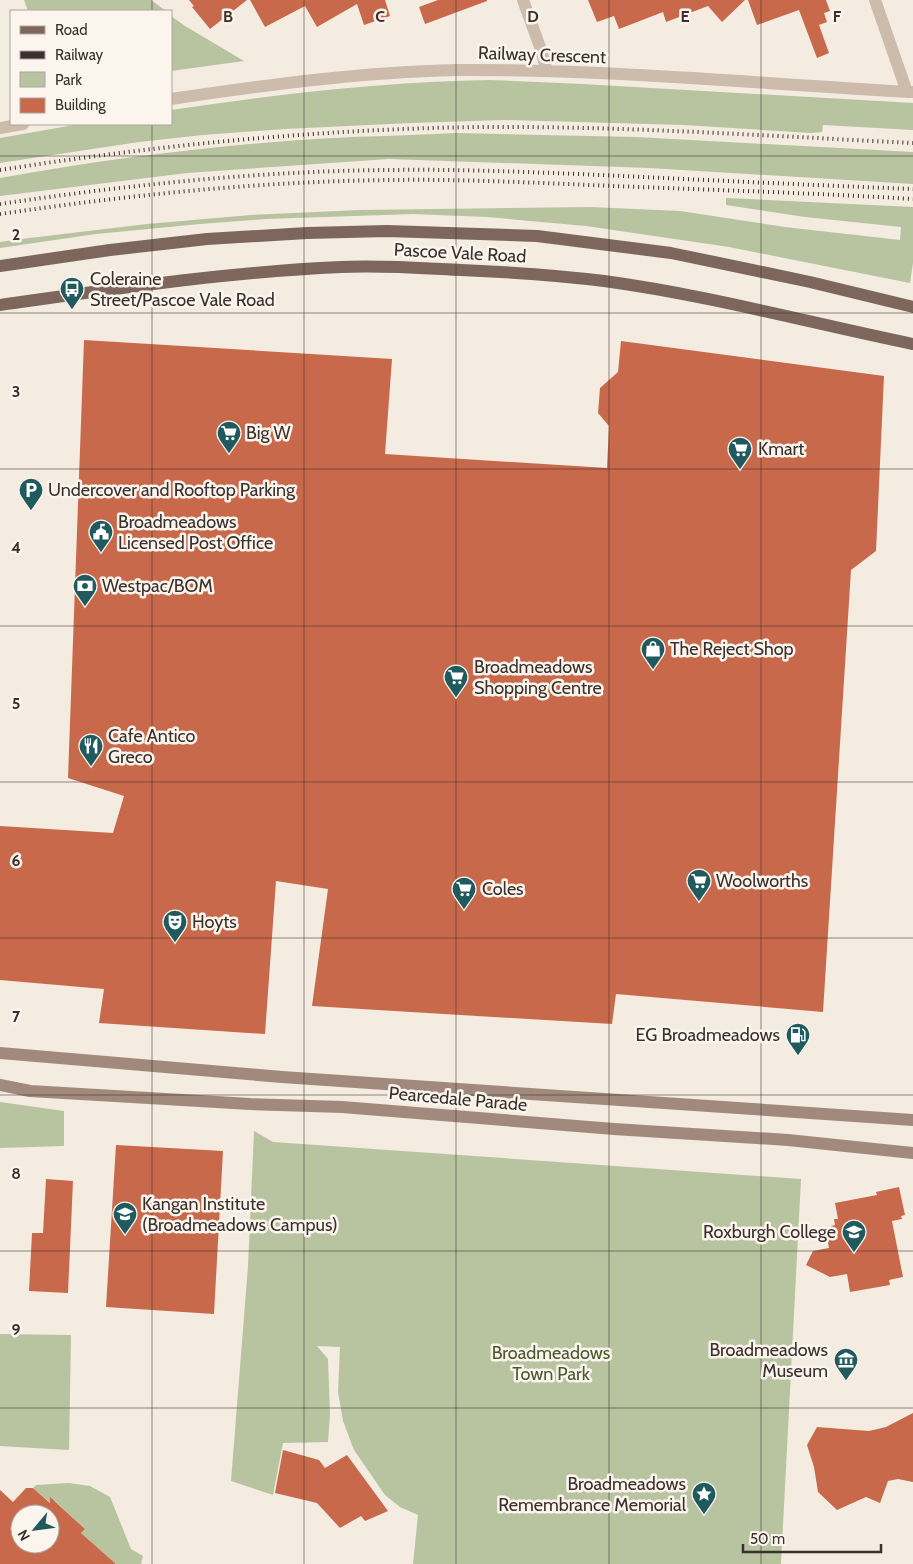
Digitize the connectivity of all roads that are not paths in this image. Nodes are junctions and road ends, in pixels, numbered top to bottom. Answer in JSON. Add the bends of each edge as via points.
{"nodes":[{"id":1,"x":523,"y":0,"type":"edge"},
{"id":2,"x":876,"y":0,"type":"edge"},
{"id":3,"x":547,"y":71,"type":"junction"},
{"id":4,"x":910,"y":92,"type":"edge"},
{"id":5,"x":172,"y":99,"type":"edge"},
{"id":6,"x":18,"y":125,"type":"edge"},
{"id":7,"x":0,"y":128,"type":"edge"},
{"id":8,"x":0,"y":266,"type":"edge"},
{"id":9,"x":0,"y":304,"type":"edge"},
{"id":10,"x":913,"y":307,"type":"edge"},
{"id":11,"x":913,"y":344,"type":"edge"},
{"id":12,"x":0,"y":1053,"type":"edge"},
{"id":13,"x":0,"y":1085,"type":"edge"},
{"id":14,"x":913,"y":1120,"type":"edge"},
{"id":15,"x":913,"y":1154,"type":"edge"}],
"edges":[{"from":1,"to":3,"type":"street"},
{"from":2,"to":4,"type":"street"},
{"from":3,"to":4,"type":"street","name":"Railway Crescent"},
{"from":3,"to":5,"type":"street","name":"Railway Crescent","via":[[455,70],[354,76]]},
{"from":6,"to":7,"type":"street"},
{"from":8,"to":10,"type":"main road","name":"Pascoe Vale Road","via":[[198,240],[307,233],[387,231],[528,236],[671,253]]},
{"from":9,"to":11,"type":"main road","name":"Pascoe Vale Road","via":[[281,271],[406,267],[605,281],[674,292]]},
{"from":12,"to":14,"type":"street","name":"Pearcedale Parade","via":[[282,1077]]},
{"from":13,"to":15,"type":"street","name":"Pearcedale Parade","via":[[30,1091],[335,1107],[788,1140]]}]}
